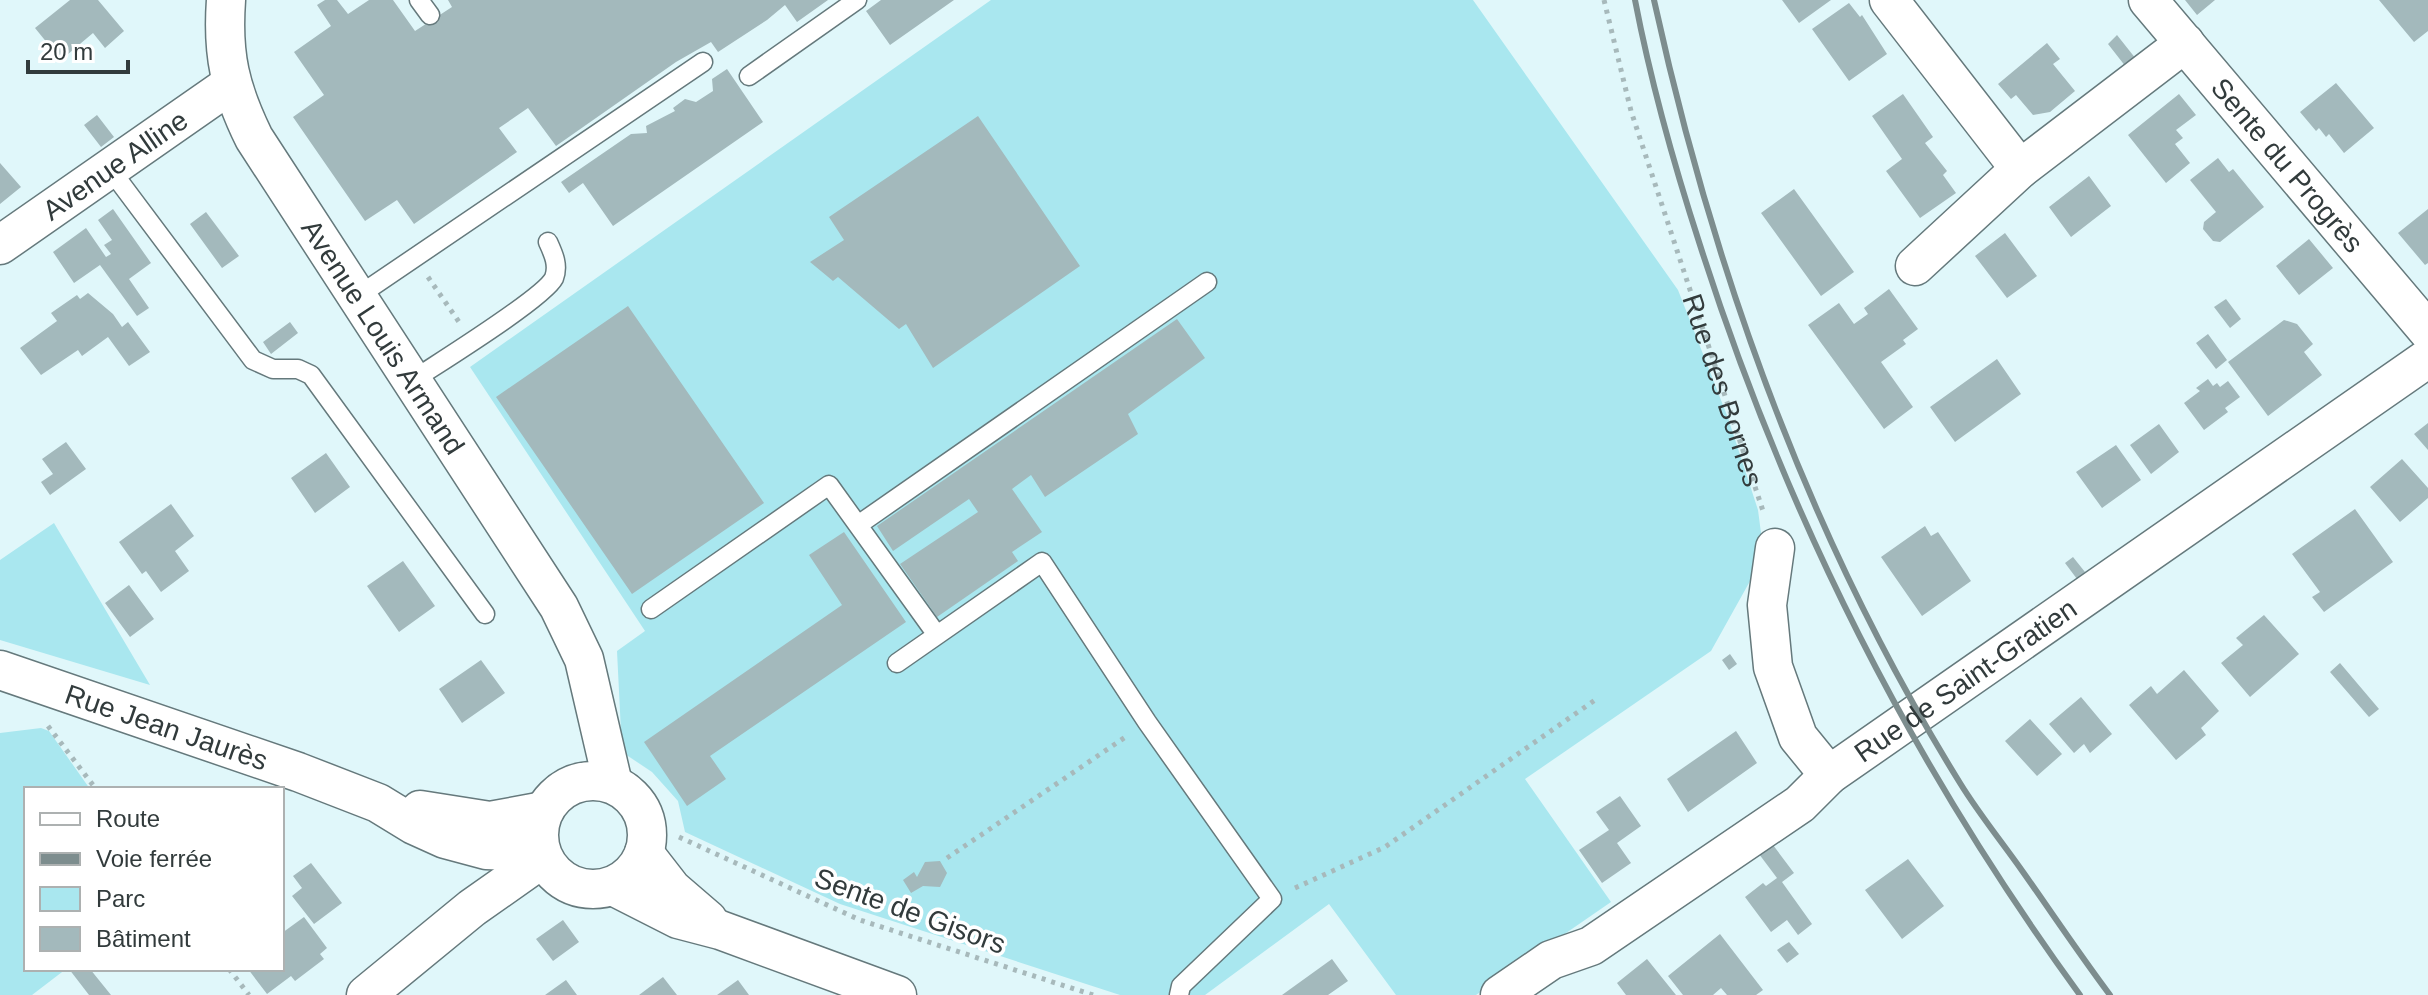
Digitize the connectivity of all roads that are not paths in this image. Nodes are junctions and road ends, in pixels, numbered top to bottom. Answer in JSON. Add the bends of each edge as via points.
{"nodes":[{"id":1,"x":226,"y":0,"type":"edge"},
{"id":2,"x":857,"y":0,"type":"edge"},
{"id":3,"x":1889,"y":0,"type":"edge"},
{"id":4,"x":2148,"y":0,"type":"edge"},
{"id":5,"x":2185,"y":43,"type":"junction"},
{"id":6,"x":703,"y":62,"type":"dead end"},
{"id":7,"x":749,"y":76,"type":"dead end"},
{"id":8,"x":231,"y":84,"type":"junction"},
{"id":9,"x":110,"y":169,"type":"junction"},
{"id":10,"x":2020,"y":169,"type":"junction"},
{"id":11,"x":548,"y":242,"type":"dead end"},
{"id":12,"x":0,"y":245,"type":"edge"},
{"id":13,"x":1915,"y":266,"type":"dead end"},
{"id":14,"x":1207,"y":282,"type":"dead end"},
{"id":15,"x":358,"y":296,"type":"junction"},
{"id":16,"x":2428,"y":331,"type":"edge"},
{"id":17,"x":2428,"y":358,"type":"edge"},
{"id":18,"x":413,"y":380,"type":"junction"},
{"id":19,"x":858,"y":525,"type":"junction"},
{"id":20,"x":1775,"y":548,"type":"road end"},
{"id":21,"x":651,"y":609,"type":"dead end"},
{"id":22,"x":485,"y":614,"type":"dead end"},
{"id":23,"x":937,"y":635,"type":"junction"},
{"id":24,"x":897,"y":663,"type":"dead end"},
{"id":25,"x":0,"y":670,"type":"edge"},
{"id":26,"x":1829,"y":775,"type":"junction"},
{"id":27,"x":595,"y":784,"type":"junction"},
{"id":28,"x":378,"y":803,"type":"junction"},
{"id":29,"x":544,"y":811,"type":"junction"},
{"id":30,"x":445,"y":839,"type":"junction"},
{"id":31,"x":659,"y":844,"type":"junction"},
{"id":32,"x":542,"y":855,"type":"junction"},
{"id":33,"x":613,"y":886,"type":"junction"},
{"id":34,"x":472,"y":908,"type":"junction"},
{"id":35,"x":720,"y":930,"type":"junction"},
{"id":36,"x":366,"y":995,"type":"edge"},
{"id":37,"x":897,"y":995,"type":"edge"},
{"id":38,"x":1179,"y":995,"type":"edge"},
{"id":39,"x":1500,"y":995,"type":"edge"}],
"edges":[{"from":1,"to":8,"type":"street","name":"Avenue Louis Armand"},
{"from":2,"to":7,"type":"lane"},
{"from":3,"to":10,"type":"street"},
{"from":4,"to":5,"type":"street","name":"Sente du Progrès"},
{"from":5,"to":10,"type":"street"},
{"from":5,"to":16,"type":"street","name":"Sente du Progrès"},
{"from":6,"to":15,"type":"lane"},
{"from":8,"to":9,"type":"street","name":"Avenue Alline"},
{"from":8,"to":15,"type":"street","name":"Avenue Louis Armand","via":[[254,138]]},
{"from":9,"to":12,"type":"street","name":"Avenue Alline"},
{"from":9,"to":22,"type":"lane","via":[[253,360],[311,375]]},
{"from":10,"to":13,"type":"street"},
{"from":11,"to":18,"type":"lane","via":[[556,257],[554,277],[536,297]]},
{"from":14,"to":19,"type":"lane"},
{"from":15,"to":18,"type":"street","name":"Avenue Louis Armand"},
{"from":17,"to":26,"type":"street","name":"Rue de Saint-Gratien"},
{"from":18,"to":27,"type":"street","name":"Avenue Louis Armand","via":[[559,607],[584,659]]},
{"from":19,"to":21,"type":"lane","via":[[829,485]]},
{"from":19,"to":23,"type":"lane"},
{"from":20,"to":26,"type":"street","via":[[1767,605],[1773,667],[1798,737]]},
{"from":23,"to":24,"type":"lane"},
{"from":23,"to":38,"type":"lane","via":[[1042,562],[1272,899],[1181,986]]},
{"from":25,"to":28,"type":"street","name":"Rue Jean Jaurès"},
{"from":26,"to":39,"type":"street","name":"Rue de Saint-Gratien","via":[[1800,804],[1591,946],[1551,960]]},
{"from":27,"to":29,"type":"street","via":[[563,789]]},
{"from":27,"to":31,"type":"street","via":[[628,793],[639,805],[648,837]]},
{"from":28,"to":29,"type":"street","name":"Rue Jean Jaurès","via":[[490,821]]},
{"from":28,"to":30,"type":"street","name":"Rue Jean Jaurès"},
{"from":29,"to":32,"type":"street","via":[[539,824]]},
{"from":30,"to":32,"type":"street","name":"Rue Jean Jaurès","via":[[486,850]]},
{"from":30,"to":34,"type":"street","via":[[466,876]]},
{"from":31,"to":33,"type":"street"},
{"from":31,"to":35,"type":"street","via":[[672,889]]},
{"from":32,"to":33,"type":"street","via":[[572,886]]},
{"from":32,"to":34,"type":"street"},
{"from":33,"to":35,"type":"street","via":[[667,915]]},
{"from":34,"to":36,"type":"street"},
{"from":35,"to":37,"type":"street"}]}
